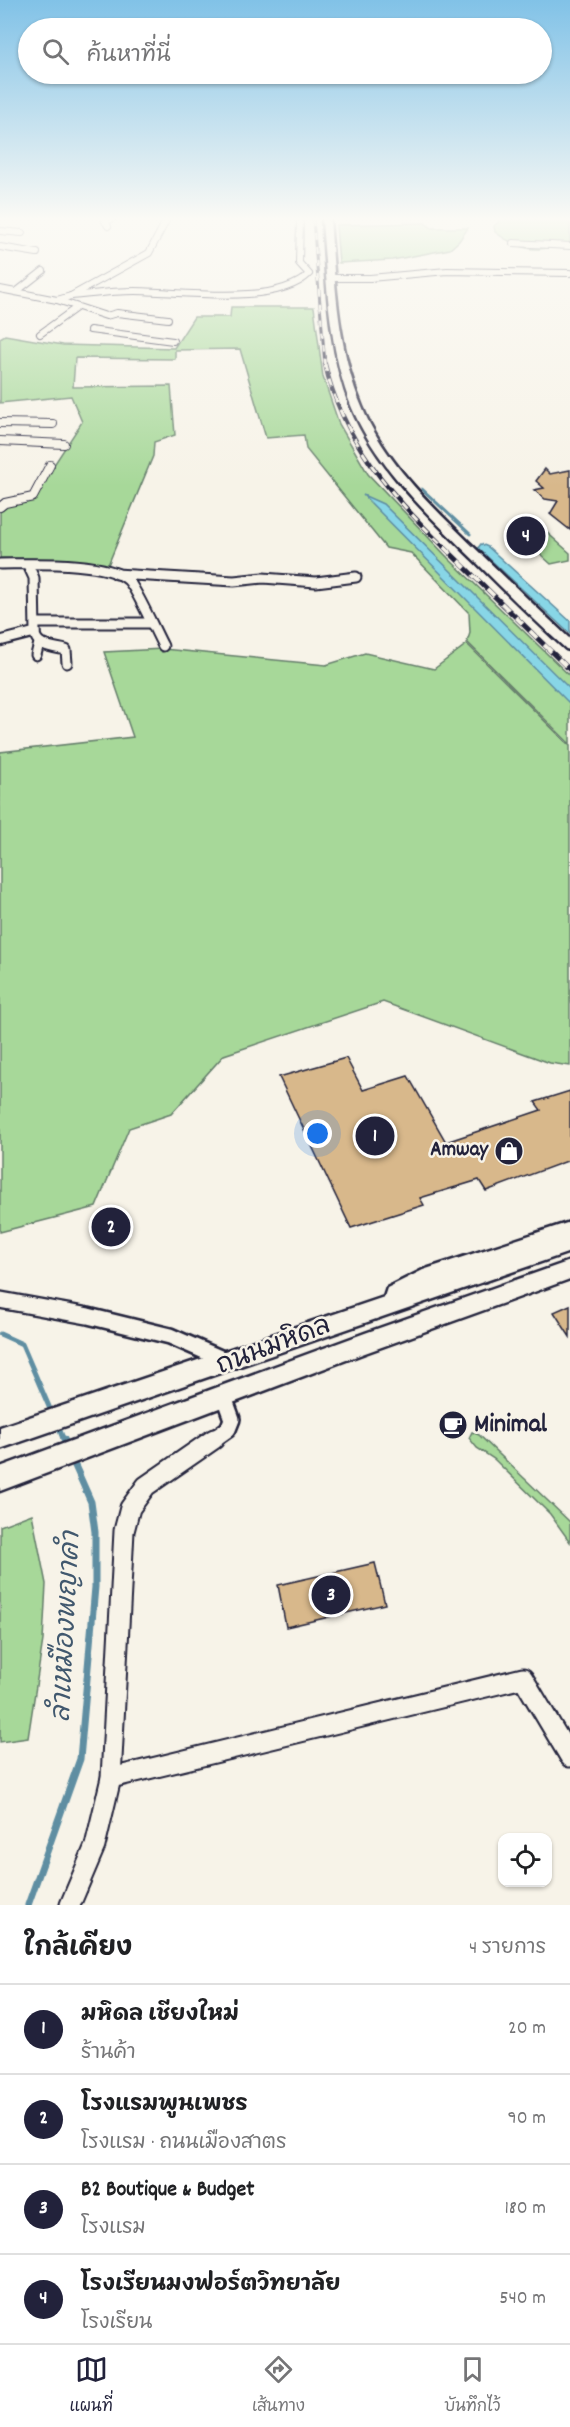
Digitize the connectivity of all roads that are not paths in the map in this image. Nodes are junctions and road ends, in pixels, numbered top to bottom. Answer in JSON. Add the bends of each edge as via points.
{"nodes":[{"id":1,"x":76,"y":308,"type":"joint"},
{"id":2,"x":335,"y":308,"type":"edge"},
{"id":3,"x":101,"y":320,"type":"junction"},
{"id":4,"x":160,"y":326,"type":"dead end"},
{"id":5,"x":153,"y":332,"type":"dead end"},
{"id":6,"x":40,"y":334,"type":"dead end"},
{"id":7,"x":145,"y":338,"type":"junction"},
{"id":8,"x":173,"y":341,"type":"dead end"},
{"id":9,"x":0,"y":423,"type":"edge"},
{"id":10,"x":53,"y":424,"type":"dead end"},
{"id":11,"x":0,"y":441,"type":"edge"},
{"id":12,"x":64,"y":444,"type":"dead end"},
{"id":13,"x":50,"y":465,"type":"dead end"},
{"id":14,"x":2,"y":504,"type":"edge"},
{"id":15,"x":0,"y":564,"type":"edge"},
{"id":16,"x":28,"y":565,"type":"junction"},
{"id":17,"x":116,"y":574,"type":"junction"},
{"id":18,"x":356,"y":577,"type":"dead end"},
{"id":19,"x":151,"y":623,"type":"junction"},
{"id":20,"x":36,"y":628,"type":"junction"},
{"id":21,"x":0,"y":641,"type":"edge"},
{"id":22,"x":39,"y":643,"type":"junction"},
{"id":23,"x":163,"y":646,"type":"dead end"},
{"id":24,"x":570,"y":646,"type":"edge"},
{"id":25,"x":36,"y":655,"type":"dead end"},
{"id":26,"x":67,"y":663,"type":"dead end"},
{"id":27,"x":570,"y":1231,"type":"edge"},
{"id":28,"x":570,"y":1243,"type":"edge"},
{"id":29,"x":570,"y":1270,"type":"edge"},
{"id":30,"x":570,"y":1281,"type":"edge"},
{"id":31,"x":0,"y":1300,"type":"edge"},
{"id":32,"x":353,"y":1317,"type":"junction"},
{"id":33,"x":365,"y":1343,"type":"junction"},
{"id":34,"x":227,"y":1361,"type":"junction"},
{"id":35,"x":224,"y":1397,"type":"junction"},
{"id":36,"x":0,"y":1438,"type":"edge"},
{"id":37,"x":0,"y":1479,"type":"edge"},
{"id":38,"x":570,"y":1757,"type":"edge"},
{"id":39,"x":111,"y":1778,"type":"junction"},
{"id":40,"x":70,"y":1905,"type":"edge"}],
"edges":[{"from":1,"to":3,"type":"street"},
{"from":1,"to":6,"type":"street"},
{"from":2,"to":24,"type":"main road","via":[[349,387],[366,424],[401,477],[518,599]]},
{"from":3,"to":4,"type":"street","via":[[117,314],[168,319]]},
{"from":3,"to":7,"type":"street","via":[[92,332]]},
{"from":5,"to":7,"type":"street"},
{"from":7,"to":8,"type":"street"},
{"from":9,"to":10,"type":"street"},
{"from":11,"to":12,"type":"street"},
{"from":13,"to":14,"type":"street","via":[[33,497]]},
{"from":15,"to":16,"type":"street"},
{"from":16,"to":17,"type":"street","via":[[73,566]]},
{"from":16,"to":20,"type":"street","via":[[34,578]]},
{"from":17,"to":18,"type":"street","via":[[234,581],[263,578],[316,582]]},
{"from":17,"to":19,"type":"street","via":[[128,580]]},
{"from":19,"to":20,"type":"street"},
{"from":19,"to":23,"type":"street"},
{"from":20,"to":21,"type":"street"},
{"from":20,"to":22,"type":"street","via":[[34,638]]},
{"from":22,"to":25,"type":"street"},
{"from":22,"to":26,"type":"street","via":[[66,650]]},
{"from":27,"to":32,"type":"main road","via":[[423,1279]]},
{"from":28,"to":32,"type":"main road","name":"ถนนมหิดล"},
{"from":29,"to":33,"type":"main road","name":"ถนนมหิดล"},
{"from":30,"to":33,"type":"main road","via":[[438,1328]]},
{"from":31,"to":34,"type":"street","via":[[170,1336]]},
{"from":32,"to":34,"type":"main road","name":"ถนนมหิดล"},
{"from":33,"to":35,"type":"main road","name":"ถนนมหิดล"},
{"from":34,"to":36,"type":"main road","name":"ถนนมหิดล"},
{"from":35,"to":37,"type":"main road","name":"ถนนมหิดล"},
{"from":35,"to":39,"type":"street","via":[[232,1419],[228,1429],[146,1485],[130,1508],[124,1531]]},
{"from":38,"to":39,"type":"street","via":[[523,1678]]},
{"from":39,"to":40,"type":"street","via":[[94,1846]]}]}
